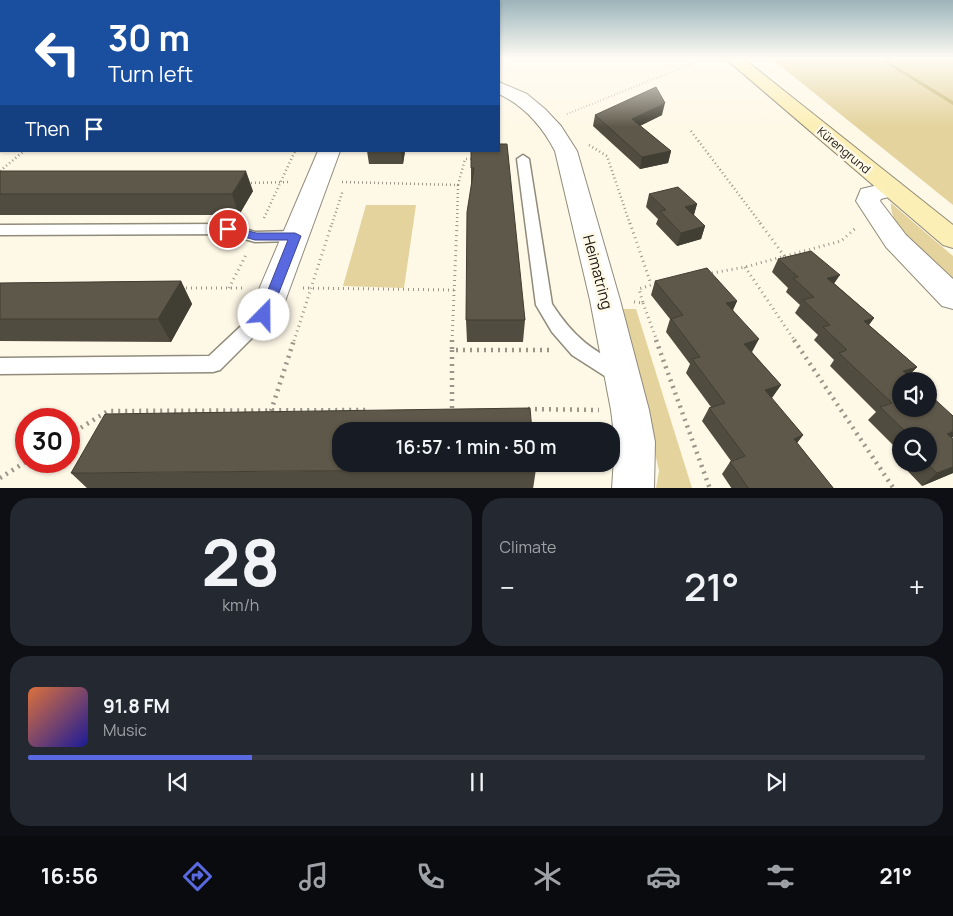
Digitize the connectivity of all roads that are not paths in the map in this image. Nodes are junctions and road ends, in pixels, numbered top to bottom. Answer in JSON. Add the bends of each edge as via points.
{"nodes":[{"id":1,"x":762,"y":82,"type":"edge"},
{"id":2,"x":769,"y":82,"type":"edge"},
{"id":3,"x":500,"y":87,"type":"edge"},
{"id":4,"x":798,"y":111,"type":"junction"},
{"id":5,"x":329,"y":152,"type":"edge"},
{"id":6,"x":523,"y":159,"type":"dead end"},
{"id":7,"x":891,"y":189,"type":"junction"},
{"id":8,"x":0,"y":230,"type":"edge"},
{"id":9,"x":295,"y":236,"type":"junction"},
{"id":10,"x":953,"y":239,"type":"edge"},
{"id":11,"x":953,"y":298,"type":"edge"},
{"id":12,"x":264,"y":315,"type":"joint"},
{"id":13,"x":0,"y":366,"type":"edge"},
{"id":14,"x":624,"y":377,"type":"junction"},
{"id":15,"x":633,"y":488,"type":"edge"}],
"edges":[{"from":1,"to":4,"type":"main road","name":"Kürengrund"},
{"from":2,"to":4,"type":"main road","name":"Kürengrund"},
{"from":3,"to":14,"type":"street","name":"Heimatring","via":[[548,121],[566,152]]},
{"from":4,"to":7,"type":"main road","name":"Kürengrund"},
{"from":5,"to":9,"type":"street"},
{"from":6,"to":14,"type":"lane","via":[[544,305],[558,327],[580,350]]},
{"from":7,"to":10,"type":"main road","name":"Kürengrund"},
{"from":7,"to":11,"type":"street","name":"Kürengrund","via":[[870,194],[868,201],[874,212],[906,253]]},
{"from":8,"to":9,"type":"lane","via":[[228,229],[255,237]]},
{"from":9,"to":12,"type":"street"},
{"from":12,"to":13,"type":"lane","via":[[213,364]]},
{"from":14,"to":15,"type":"street","name":"Heimatring","via":[[635,442]]}]}
